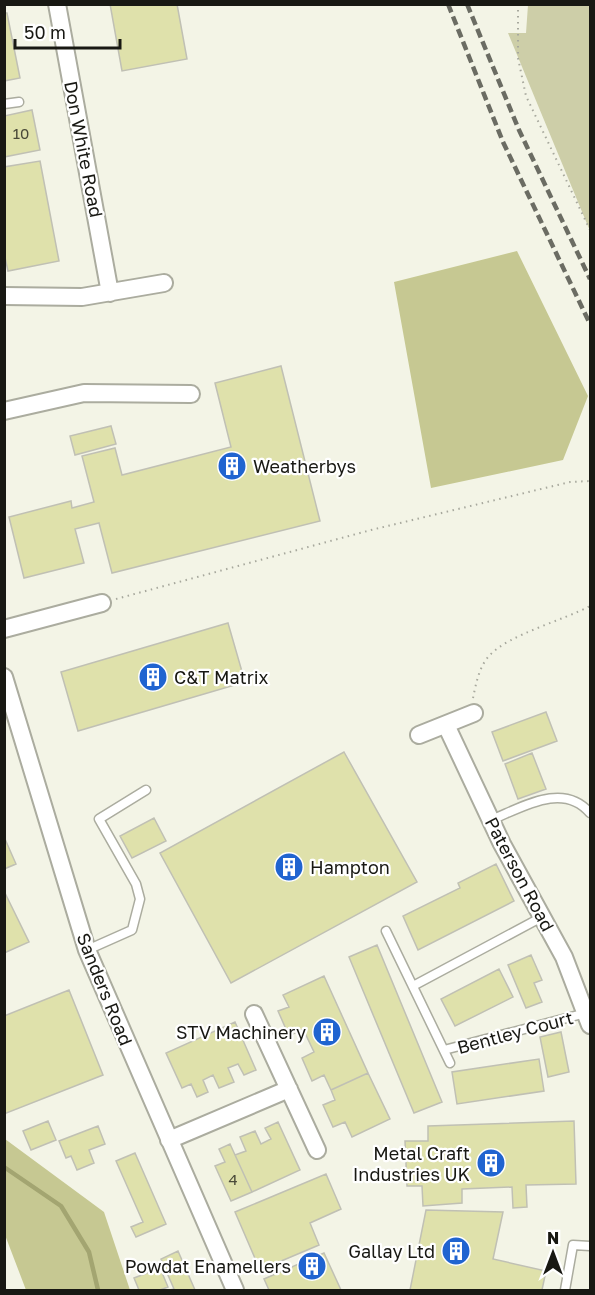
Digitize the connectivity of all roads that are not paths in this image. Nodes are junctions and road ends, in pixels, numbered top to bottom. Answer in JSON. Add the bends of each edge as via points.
{"nodes":[{"id":1,"x":57,"y":4,"type":"edge"},
{"id":2,"x":19,"y":102,"type":"dead end"},
{"id":3,"x":4,"y":104,"type":"edge"},
{"id":4,"x":164,"y":283,"type":"dead end"},
{"id":5,"x":110,"y":293,"type":"junction"},
{"id":6,"x":4,"y":296,"type":"edge"},
{"id":7,"x":191,"y":394,"type":"dead end"},
{"id":8,"x":4,"y":411,"type":"edge"},
{"id":9,"x":102,"y":603,"type":"road end"},
{"id":10,"x":4,"y":629,"type":"edge"},
{"id":11,"x":4,"y":677,"type":"edge"},
{"id":12,"x":474,"y":713,"type":"road end"},
{"id":13,"x":446,"y":725,"type":"junction"},
{"id":14,"x":419,"y":735,"type":"dead end"},
{"id":15,"x":146,"y":790,"type":"dead end"},
{"id":16,"x":591,"y":813,"type":"edge"},
{"id":17,"x":490,"y":820,"type":"junction"},
{"id":18,"x":542,"y":917,"type":"junction"},
{"id":19,"x":386,"y":931,"type":"dead end"},
{"id":20,"x":87,"y":950,"type":"junction"},
{"id":21,"x":413,"y":986,"type":"junction"},
{"id":22,"x":254,"y":1014,"type":"dead end"},
{"id":23,"x":589,"y":1019,"type":"edge"},
{"id":24,"x":444,"y":1050,"type":"junction"},
{"id":25,"x":450,"y":1063,"type":"dead end"},
{"id":26,"x":289,"y":1089,"type":"junction"},
{"id":27,"x":168,"y":1140,"type":"junction"},
{"id":28,"x":317,"y":1150,"type":"dead end"},
{"id":29,"x":591,"y":1246,"type":"edge"},
{"id":30,"x":235,"y":1290,"type":"edge"},
{"id":31,"x":565,"y":1290,"type":"edge"}],
"edges":[{"from":1,"to":5,"type":"street","name":"Don White Road"},
{"from":2,"to":3,"type":"lane"},
{"from":4,"to":5,"type":"street"},
{"from":5,"to":6,"type":"street","via":[[82,297]]},
{"from":7,"to":8,"type":"street","via":[[84,393]]},
{"from":9,"to":10,"type":"street"},
{"from":11,"to":20,"type":"street","name":"Sanders Road"},
{"from":12,"to":13,"type":"street"},
{"from":13,"to":14,"type":"street"},
{"from":13,"to":17,"type":"street","name":"Paterson Road"},
{"from":15,"to":20,"type":"lane","via":[[99,819],[136,884],[140,899],[132,930]]},
{"from":16,"to":17,"type":"lane","via":[[576,801],[547,798]]},
{"from":17,"to":18,"type":"street","name":"Paterson Road"},
{"from":18,"to":21,"type":"lane"},
{"from":18,"to":23,"type":"street","name":"Paterson Road","via":[[564,957]]},
{"from":19,"to":21,"type":"lane","name":"Bentley Court"},
{"from":20,"to":27,"type":"street","name":"Sanders Road"},
{"from":21,"to":24,"type":"lane","name":"Bentley Court"},
{"from":22,"to":26,"type":"street"},
{"from":23,"to":24,"type":"lane","name":"Bentley Court"},
{"from":24,"to":25,"type":"lane","name":"Bentley Court"},
{"from":26,"to":27,"type":"street"},
{"from":26,"to":28,"type":"street"},
{"from":27,"to":30,"type":"street","name":"Sanders Road"},
{"from":29,"to":31,"type":"lane","via":[[573,1245]]}]}
